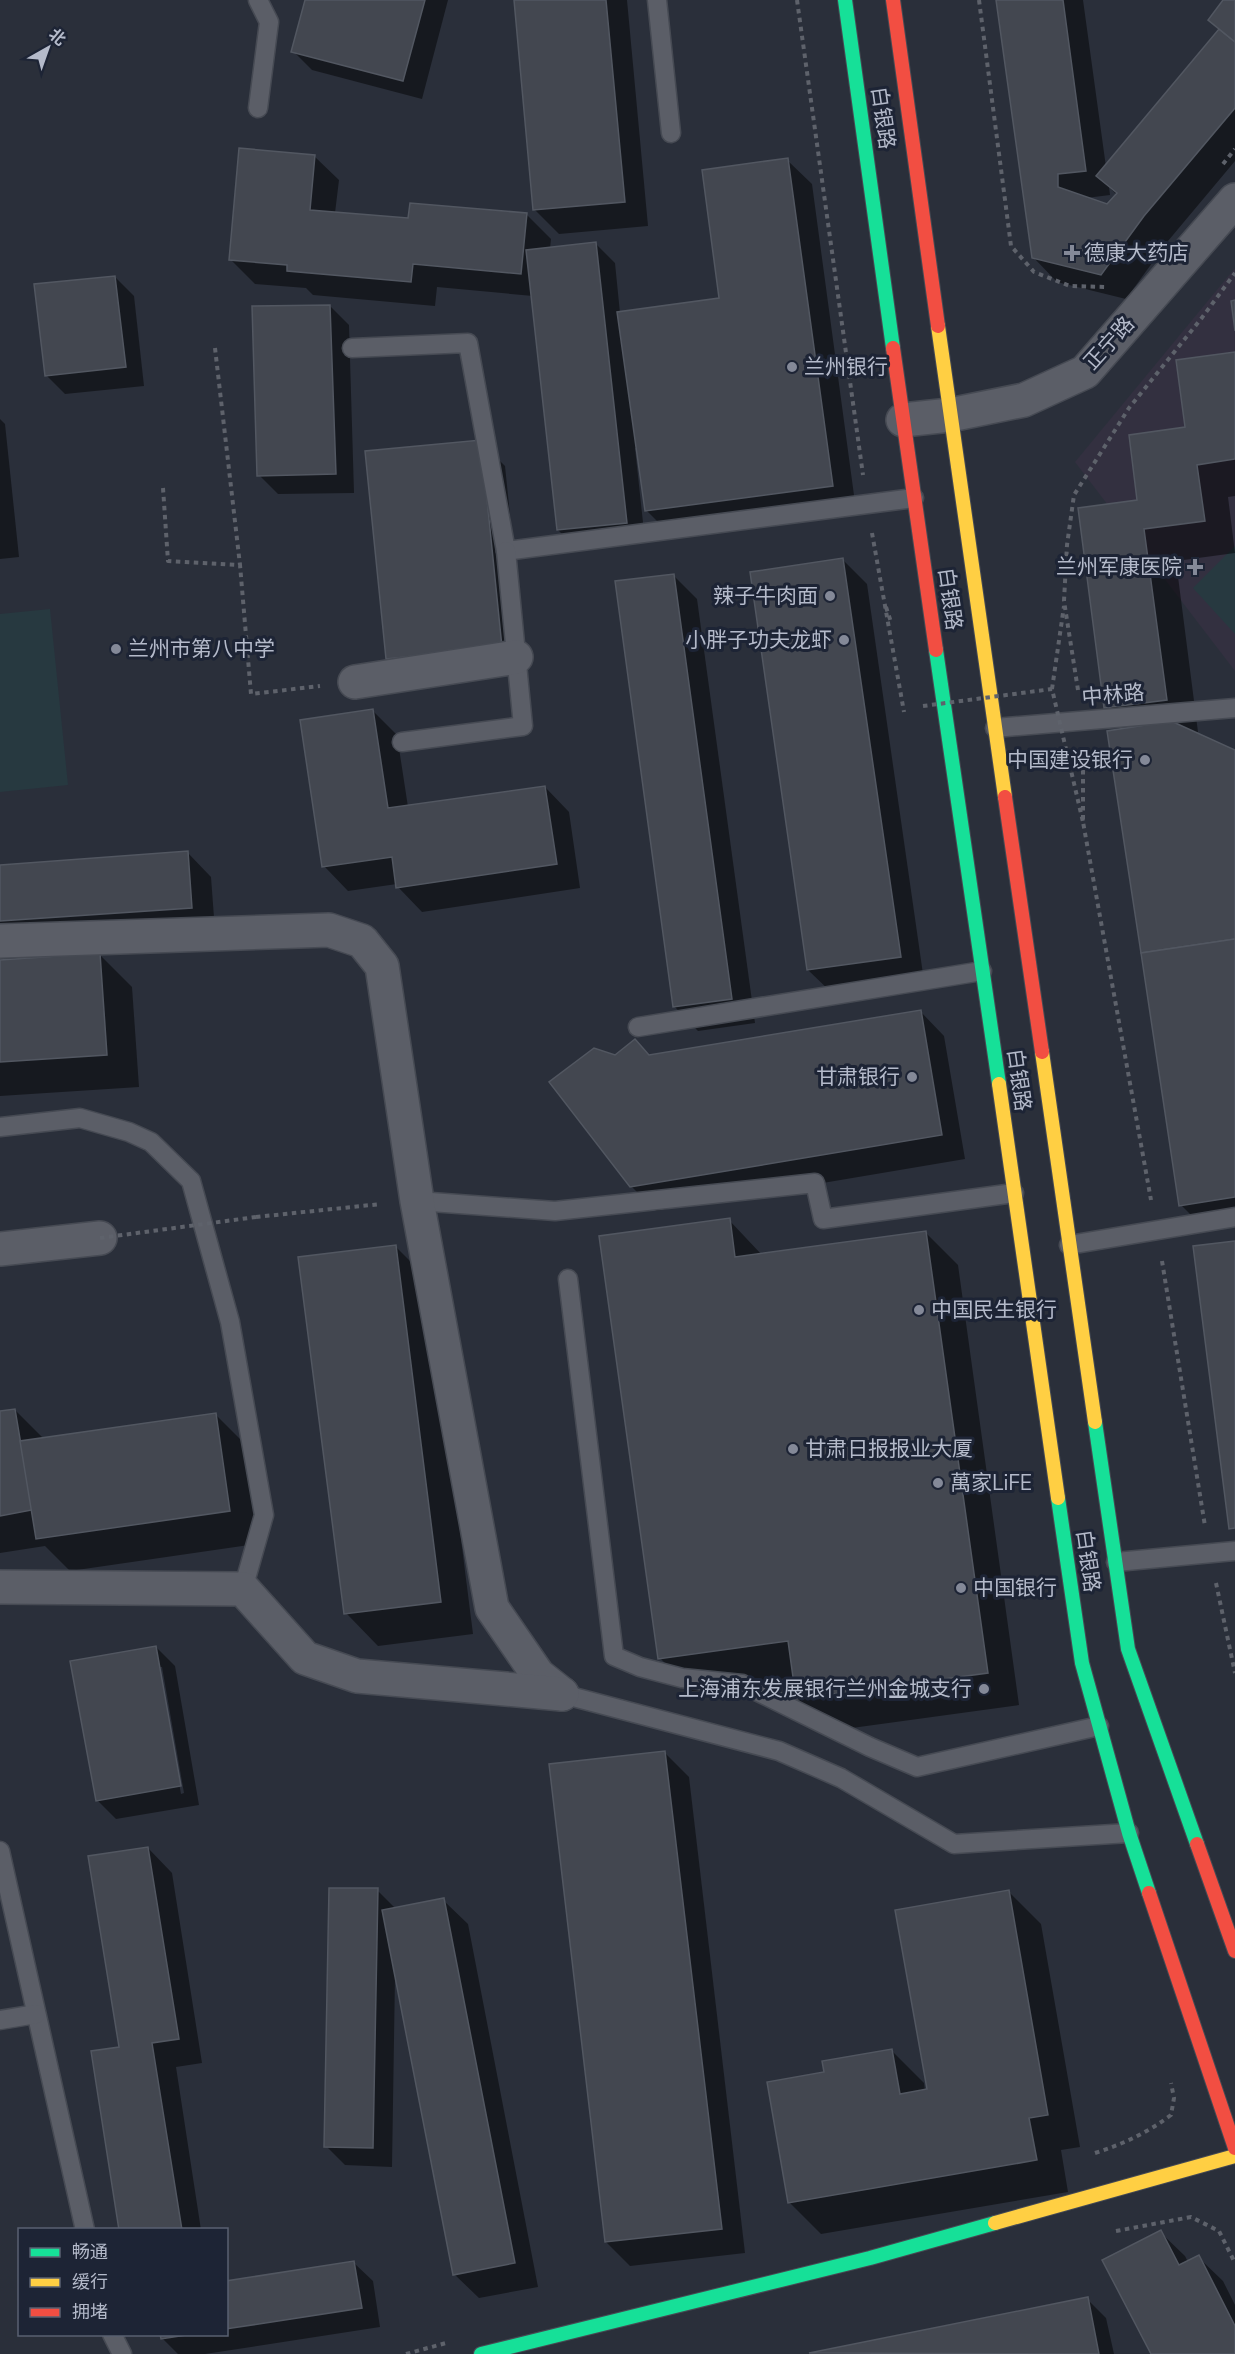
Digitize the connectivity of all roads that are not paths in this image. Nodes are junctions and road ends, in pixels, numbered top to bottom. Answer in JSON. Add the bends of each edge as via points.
{"nodes":[{"id":1,"x":258,"y":0,"type":"edge"},
{"id":2,"x":657,"y":0,"type":"edge"},
{"id":3,"x":845,"y":0,"type":"edge"},
{"id":4,"x":893,"y":0,"type":"edge"},
{"id":5,"x":258,"y":108,"type":"dead end"},
{"id":6,"x":671,"y":133,"type":"dead end"},
{"id":7,"x":1235,"y":200,"type":"edge"},
{"id":8,"x":352,"y":348,"type":"dead end"},
{"id":9,"x":950,"y":415,"type":"junction"},
{"id":10,"x":903,"y":420,"type":"junction"},
{"id":11,"x":914,"y":498,"type":"junction"},
{"id":12,"x":506,"y":551,"type":"junction"},
{"id":13,"x":516,"y":657,"type":"junction"},
{"id":14,"x":355,"y":682,"type":"road end"},
{"id":15,"x":1235,"y":708,"type":"edge"},
{"id":16,"x":995,"y":728,"type":"junction"},
{"id":17,"x":402,"y":742,"type":"dead end"},
{"id":18,"x":0,"y":941,"type":"edge"},
{"id":19,"x":982,"y":971,"type":"junction"},
{"id":20,"x":638,"y":1027,"type":"dead end"},
{"id":21,"x":0,"y":1127,"type":"edge"},
{"id":22,"x":1014,"y":1193,"type":"junction"},
{"id":23,"x":417,"y":1201,"type":"junction"},
{"id":24,"x":1235,"y":1217,"type":"edge"},
{"id":25,"x":100,"y":1238,"type":"road end"},
{"id":26,"x":1069,"y":1245,"type":"junction"},
{"id":27,"x":0,"y":1249,"type":"edge"},
{"id":28,"x":568,"y":1279,"type":"dead end"},
{"id":29,"x":1235,"y":1551,"type":"edge"},
{"id":30,"x":1116,"y":1562,"type":"junction"},
{"id":31,"x":0,"y":1587,"type":"edge"},
{"id":32,"x":243,"y":1589,"type":"junction"},
{"id":33,"x":562,"y":1694,"type":"junction"},
{"id":34,"x":1099,"y":1726,"type":"junction"},
{"id":35,"x":1129,"y":1833,"type":"junction"},
{"id":36,"x":0,"y":1851,"type":"edge"},
{"id":37,"x":1235,"y":1951,"type":"edge"},
{"id":38,"x":36,"y":2014,"type":"junction"},
{"id":39,"x":0,"y":2020,"type":"edge"},
{"id":40,"x":1235,"y":2148,"type":"edge"},
{"id":41,"x":1235,"y":2157,"type":"edge"},
{"id":42,"x":85,"y":2228,"type":"edge"},
{"id":43,"x":113,"y":2336,"type":"edge"},
{"id":44,"x":122,"y":2354,"type":"edge"},
{"id":45,"x":481,"y":2354,"type":"edge"}],
"edges":[{"from":1,"to":5,"type":"lane","via":[[269,22]]},
{"from":2,"to":6,"type":"lane"},
{"from":3,"to":10,"type":"main road","name":"白银路"},
{"from":4,"to":9,"type":"main road","name":"白银路"},
{"from":7,"to":9,"type":"street","name":"正宁路","via":[[1085,372],[1024,400]]},
{"from":8,"to":12,"type":"lane","via":[[468,343]]},
{"from":9,"to":10,"type":"street","name":"正宁路"},
{"from":9,"to":16,"type":"main road","name":"白银路"},
{"from":10,"to":11,"type":"main road","name":"白银路"},
{"from":11,"to":12,"type":"lane"},
{"from":11,"to":19,"type":"main road","name":"白银路"},
{"from":12,"to":13,"type":"lane"},
{"from":13,"to":14,"type":"street"},
{"from":13,"to":17,"type":"lane","via":[[523,726]]},
{"from":15,"to":16,"type":"lane","name":"中林路"},
{"from":16,"to":26,"type":"main road","name":"白银路"},
{"from":18,"to":23,"type":"street","via":[[329,930],[362,941],[382,966]]},
{"from":19,"to":20,"type":"lane"},
{"from":19,"to":22,"type":"main road","name":"白银路"},
{"from":21,"to":32,"type":"lane","via":[[80,1118],[119,1129],[150,1142],[191,1181],[230,1322],[264,1515]]},
{"from":22,"to":23,"type":"lane","via":[[823,1220],[815,1183],[555,1211]]},
{"from":22,"to":34,"type":"main road","name":"白银路","via":[[1082,1663]]},
{"from":23,"to":33,"type":"street","via":[[492,1608],[538,1675]]},
{"from":24,"to":26,"type":"lane"},
{"from":25,"to":27,"type":"street"},
{"from":26,"to":30,"type":"main road","name":"白银路"},
{"from":28,"to":34,"type":"lane","via":[[614,1656],[682,1678],[742,1684],[917,1767]]},
{"from":29,"to":30,"type":"lane"},
{"from":30,"to":37,"type":"main road","name":"白银路","via":[[1128,1649]]},
{"from":31,"to":32,"type":"street"},
{"from":32,"to":33,"type":"street","via":[[305,1658],[357,1676]]},
{"from":33,"to":35,"type":"lane","via":[[779,1751],[841,1778],[954,1844]]},
{"from":34,"to":35,"type":"main road","name":"白银路"},
{"from":35,"to":40,"type":"main road","name":"白银路"},
{"from":36,"to":38,"type":"lane"},
{"from":38,"to":39,"type":"lane"},
{"from":38,"to":42,"type":"lane"},
{"from":41,"to":45,"type":"main road","via":[[870,2258]]},
{"from":43,"to":44,"type":"lane"}]}
